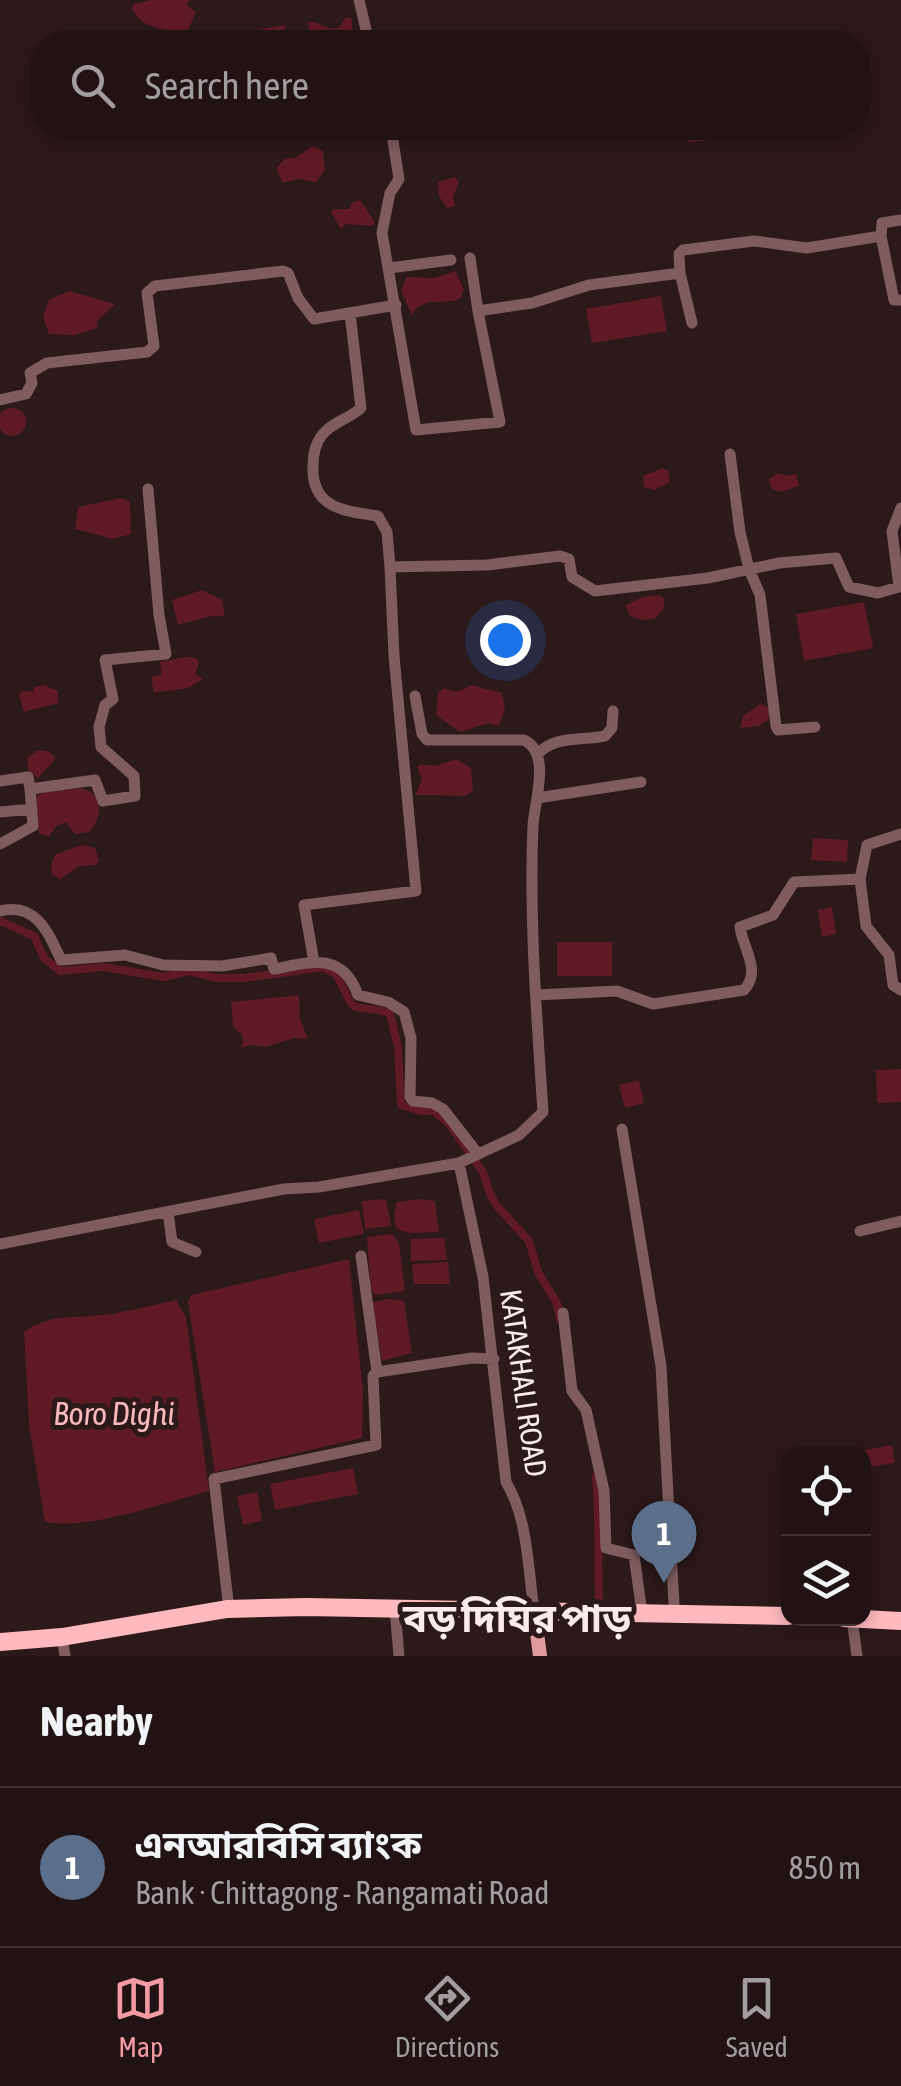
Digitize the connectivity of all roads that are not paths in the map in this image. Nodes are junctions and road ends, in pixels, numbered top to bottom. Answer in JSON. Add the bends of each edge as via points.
{"nodes":[{"id":1,"x":358,"y":0,"type":"edge"},
{"id":2,"x":367,"y":30,"type":"edge"},
{"id":3,"x":393,"y":140,"type":"edge"},
{"id":4,"x":901,"y":220,"type":"edge"},
{"id":5,"x":881,"y":236,"type":"junction"},
{"id":6,"x":470,"y":258,"type":"dead end"},
{"id":7,"x":451,"y":260,"type":"dead end"},
{"id":8,"x":389,"y":268,"type":"junction"},
{"id":9,"x":680,"y":273,"type":"junction"},
{"id":10,"x":901,"y":300,"type":"edge"},
{"id":11,"x":396,"y":305,"type":"junction"},
{"id":12,"x":478,"y":311,"type":"junction"},
{"id":13,"x":350,"y":313,"type":"junction"},
{"id":14,"x":692,"y":323,"type":"dead end"},
{"id":15,"x":0,"y":400,"type":"edge"},
{"id":16,"x":730,"y":454,"type":"dead end"},
{"id":17,"x":148,"y":489,"type":"dead end"},
{"id":18,"x":901,"y":508,"type":"edge"},
{"id":19,"x":390,"y":567,"type":"junction"},
{"id":20,"x":748,"y":569,"type":"junction"},
{"id":21,"x":414,"y":696,"type":"dead end"},
{"id":22,"x":613,"y":711,"type":"dead end"},
{"id":23,"x":815,"y":727,"type":"dead end"},
{"id":24,"x":536,"y":755,"type":"junction"},
{"id":25,"x":0,"y":781,"type":"edge"},
{"id":26,"x":641,"y":782,"type":"dead end"},
{"id":27,"x":30,"y":789,"type":"junction"},
{"id":28,"x":537,"y":798,"type":"junction"},
{"id":29,"x":32,"y":809,"type":"junction"},
{"id":30,"x":0,"y":812,"type":"edge"},
{"id":31,"x":901,"y":834,"type":"edge"},
{"id":32,"x":0,"y":844,"type":"edge"},
{"id":33,"x":860,"y":879,"type":"junction"},
{"id":34,"x":0,"y":902,"type":"edge"},
{"id":35,"x":0,"y":911,"type":"edge"},
{"id":36,"x":314,"y":962,"type":"junction"},
{"id":37,"x":901,"y":990,"type":"edge"},
{"id":38,"x":536,"y":995,"type":"junction"},
{"id":39,"x":622,"y":1129,"type":"dead end"},
{"id":40,"x":478,"y":1154,"type":"junction"},
{"id":41,"x":459,"y":1163,"type":"junction"},
{"id":42,"x":168,"y":1212,"type":"junction"},
{"id":43,"x":901,"y":1221,"type":"edge"},
{"id":44,"x":860,"y":1231,"type":"dead end"},
{"id":45,"x":0,"y":1244,"type":"edge"},
{"id":46,"x":196,"y":1252,"type":"dead end"},
{"id":47,"x":360,"y":1256,"type":"dead end"},
{"id":48,"x":564,"y":1313,"type":"dead end"},
{"id":49,"x":494,"y":1359,"type":"junction"},
{"id":50,"x":377,"y":1372,"type":"junction"},
{"id":51,"x":228,"y":1601,"type":"junction"},
{"id":52,"x":674,"y":1604,"type":"junction"},
{"id":53,"x":533,"y":1606,"type":"junction"},
{"id":54,"x":781,"y":1606,"type":"edge"},
{"id":55,"x":396,"y":1608,"type":"junction"},
{"id":56,"x":641,"y":1608,"type":"junction"},
{"id":57,"x":871,"y":1611,"type":"edge"},
{"id":58,"x":901,"y":1613,"type":"edge"},
{"id":59,"x":781,"y":1616,"type":"edge"},
{"id":60,"x":871,"y":1620,"type":"edge"},
{"id":61,"x":901,"y":1621,"type":"edge"},
{"id":62,"x":853,"y":1626,"type":"edge"},
{"id":63,"x":0,"y":1634,"type":"edge"},
{"id":64,"x":62,"y":1637,"type":"junction"},
{"id":65,"x":0,"y":1642,"type":"edge"},
{"id":66,"x":65,"y":1656,"type":"edge"},
{"id":67,"x":399,"y":1656,"type":"edge"},
{"id":68,"x":540,"y":1656,"type":"edge"},
{"id":69,"x":857,"y":1656,"type":"edge"}],
"edges":[{"from":1,"to":2,"type":"street"},
{"from":3,"to":8,"type":"street","via":[[399,179],[382,233]]},
{"from":4,"to":5,"type":"street","via":[[882,223]]},
{"from":5,"to":9,"type":"street","via":[[807,248],[754,240],[683,250]]},
{"from":5,"to":10,"type":"street","via":[[894,300]]},
{"from":6,"to":12,"type":"street"},
{"from":7,"to":8,"type":"street"},
{"from":8,"to":11,"type":"street"},
{"from":9,"to":12,"type":"street","via":[[589,285]]},
{"from":9,"to":14,"type":"street"},
{"from":11,"to":12,"type":"street","via":[[416,430],[500,422]]},
{"from":11,"to":13,"type":"street"},
{"from":13,"to":15,"type":"street","via":[[314,320],[283,271],[155,286],[147,293],[154,346],[147,352],[47,363],[30,373],[26,394]]},
{"from":13,"to":19,"type":"street","via":[[361,408],[324,432],[312,458],[312,481],[326,502],[378,516],[387,532]]},
{"from":16,"to":20,"type":"street"},
{"from":17,"to":27,"type":"street","via":[[166,654],[105,660],[113,699],[99,727],[101,747],[134,776],[135,796],[103,800],[95,780]]},
{"from":18,"to":20,"type":"street","via":[[892,531],[899,586],[894,591],[849,587],[836,558]]},
{"from":19,"to":20,"type":"street","via":[[560,556],[569,559],[572,577],[595,592]]},
{"from":19,"to":36,"type":"street","via":[[416,891],[304,905]]},
{"from":20,"to":23,"type":"street","via":[[760,595],[776,726]]},
{"from":21,"to":24,"type":"street","via":[[427,740],[524,740]]},
{"from":22,"to":24,"type":"street","via":[[605,736],[557,741]]},
{"from":24,"to":28,"type":"street"},
{"from":25,"to":27,"type":"street","via":[[28,777]]},
{"from":26,"to":28,"type":"street"},
{"from":27,"to":29,"type":"street"},
{"from":28,"to":38,"type":"street"},
{"from":29,"to":30,"type":"street"},
{"from":29,"to":32,"type":"street","via":[[31,830]]},
{"from":31,"to":33,"type":"street","via":[[867,845]]},
{"from":33,"to":37,"type":"street","via":[[866,929],[890,955],[893,986]]},
{"from":33,"to":38,"type":"street","via":[[792,884],[774,915],[740,927],[753,971],[744,990],[654,1004],[617,991]]},
{"from":34,"to":35,"type":"street"},
{"from":35,"to":36,"type":"street","via":[[22,910],[43,922],[61,960],[125,955],[164,965],[222,966],[271,958],[274,968]]},
{"from":36,"to":40,"type":"street","via":[[341,968],[358,995],[404,1012],[412,1101],[443,1109]]},
{"from":38,"to":40,"type":"street","via":[[544,1112],[519,1134]]},
{"from":39,"to":52,"type":"street","via":[[661,1366]]},
{"from":40,"to":41,"type":"street"},
{"from":41,"to":42,"type":"street"},
{"from":41,"to":49,"type":"street","name":"KATAKHALI ROAD"},
{"from":42,"to":45,"type":"street"},
{"from":42,"to":46,"type":"street","via":[[172,1242]]},
{"from":43,"to":44,"type":"street"},
{"from":47,"to":50,"type":"street"},
{"from":48,"to":56,"type":"street","via":[[572,1392],[586,1410],[604,1492],[606,1548],[634,1555]]},
{"from":49,"to":50,"type":"street"},
{"from":49,"to":53,"type":"street","name":"KATAKHALI ROAD","via":[[506,1482],[514,1492]]},
{"from":50,"to":51,"type":"street","via":[[376,1445],[214,1479]]},
{"from":51,"to":53,"type":"highway"},
{"from":51,"to":63,"type":"highway"},
{"from":52,"to":54,"type":"highway"},
{"from":52,"to":56,"type":"highway"},
{"from":53,"to":55,"type":"highway"},
{"from":53,"to":56,"type":"highway"},
{"from":53,"to":68,"type":"main road"},
{"from":55,"to":64,"type":"highway","via":[[227,1609]]},
{"from":55,"to":67,"type":"street"},
{"from":56,"to":59,"type":"highway"},
{"from":57,"to":58,"type":"highway"},
{"from":60,"to":61,"type":"highway"},
{"from":62,"to":69,"type":"street"},
{"from":64,"to":65,"type":"highway"},
{"from":64,"to":66,"type":"street"}]}
